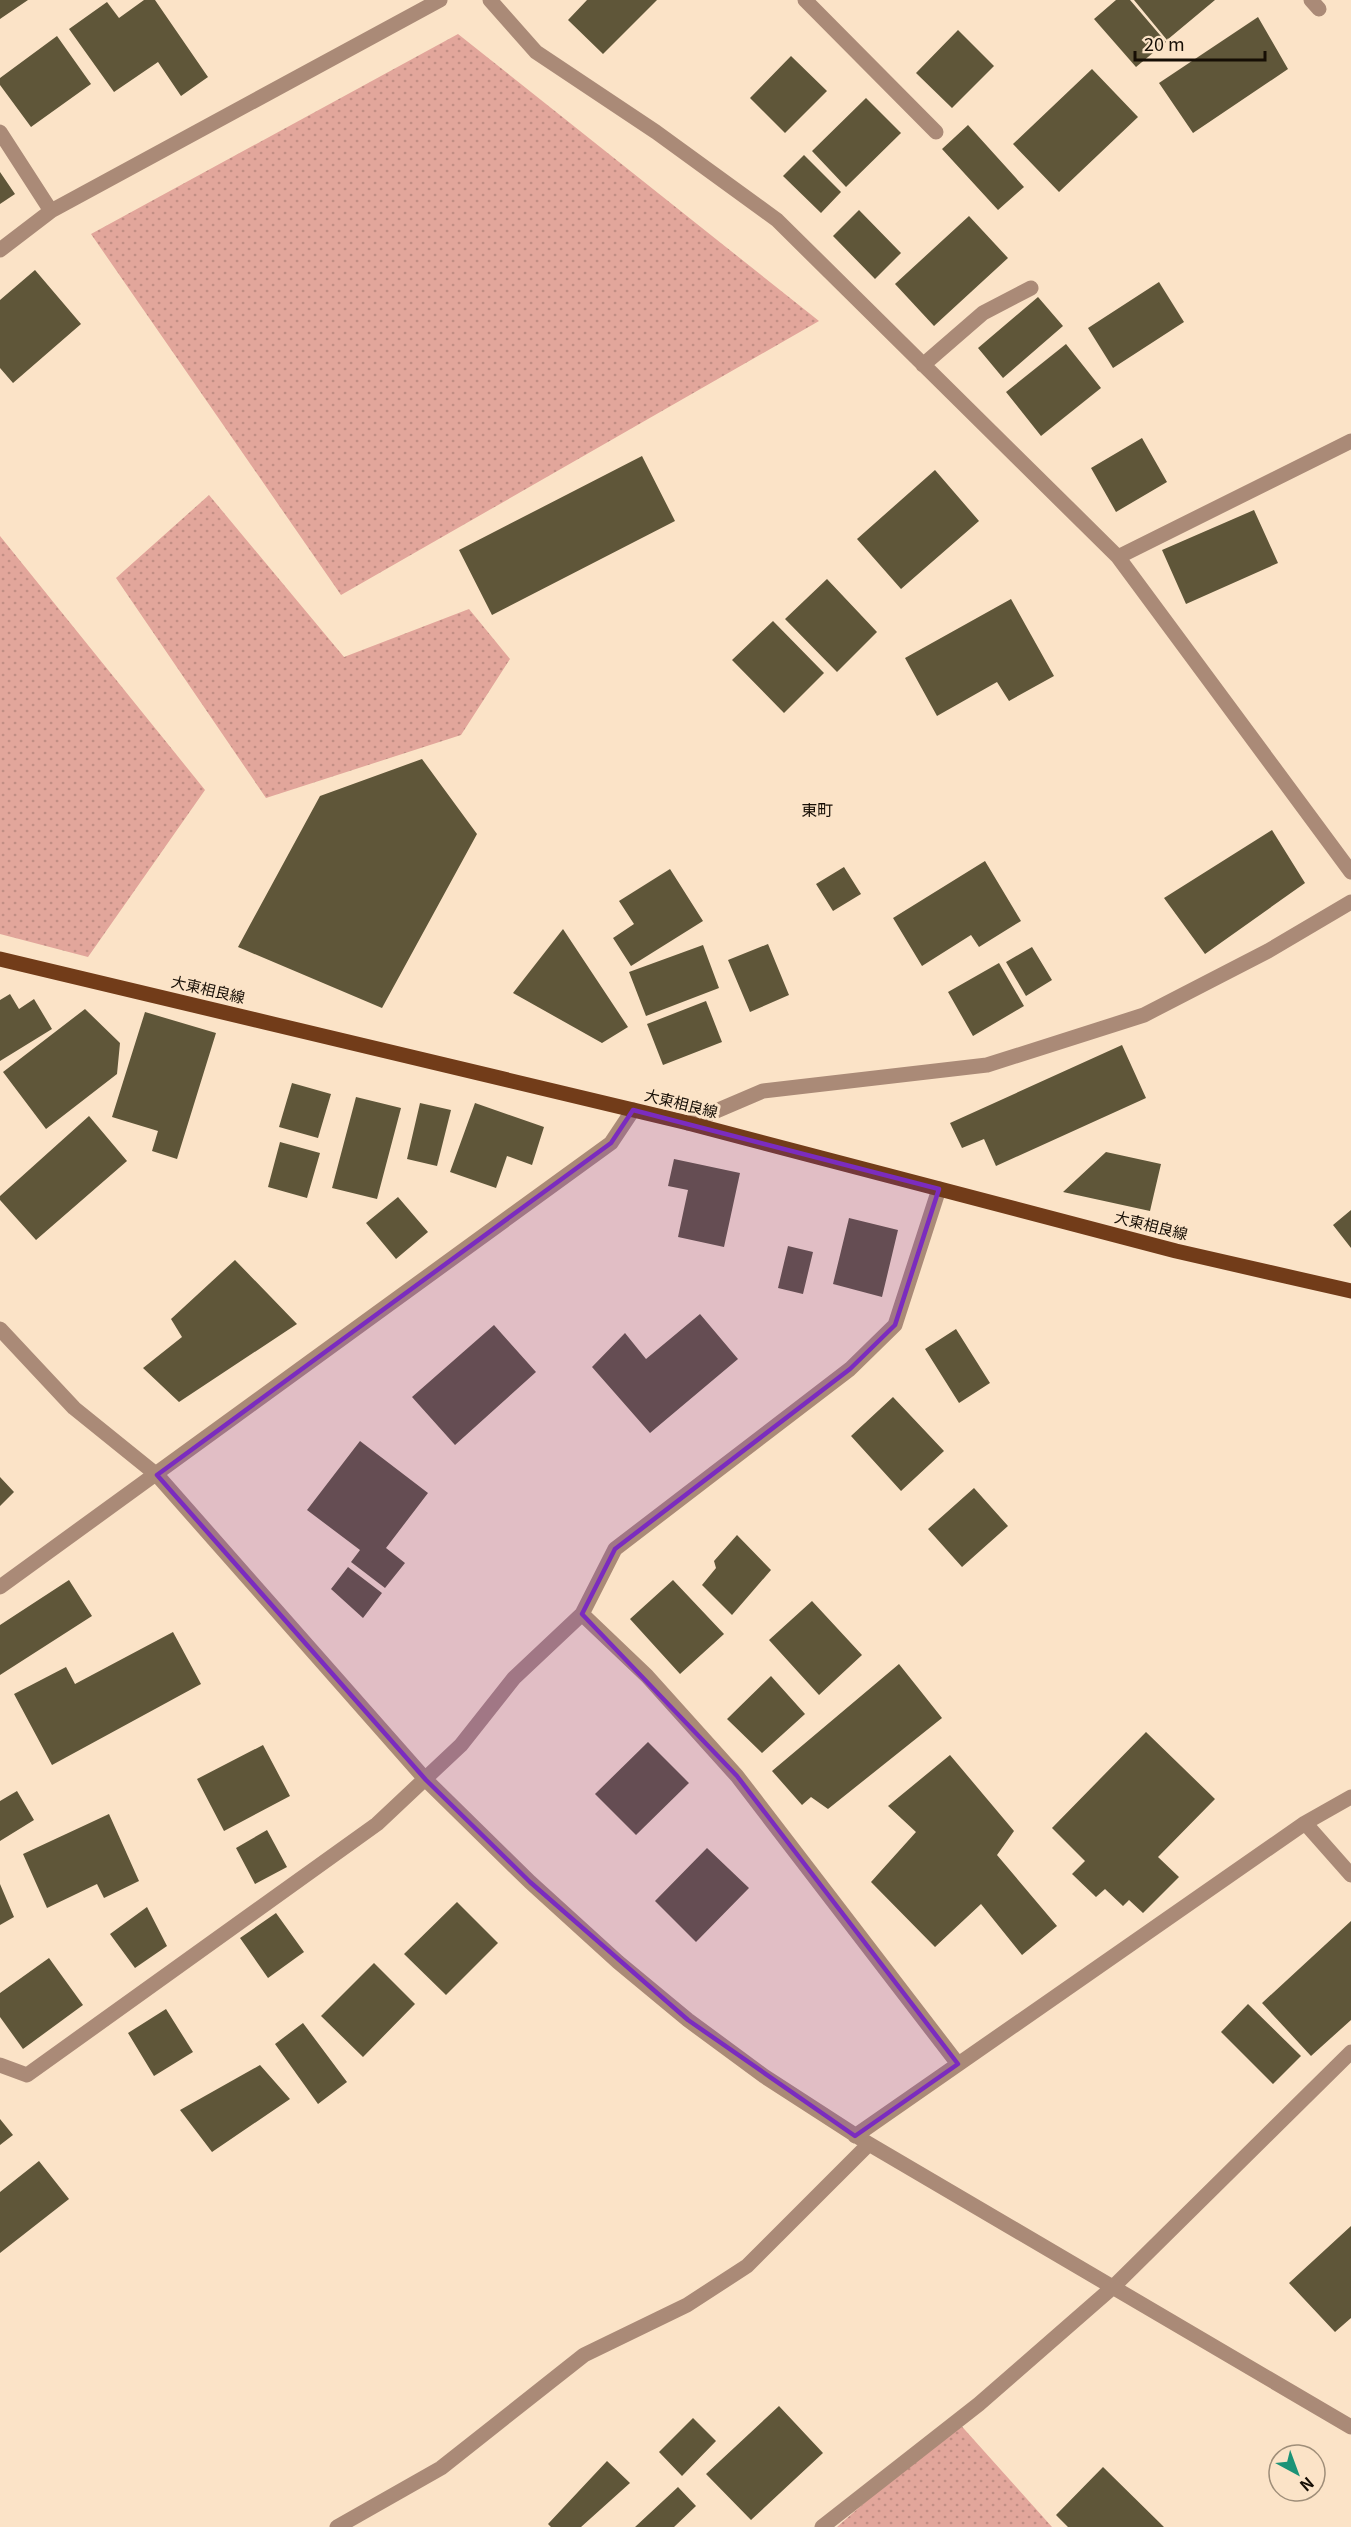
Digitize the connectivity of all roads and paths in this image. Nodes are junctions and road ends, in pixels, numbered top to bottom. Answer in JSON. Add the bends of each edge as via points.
{"nodes":[{"id":1,"x":440,"y":0,"type":"edge"},
{"id":2,"x":490,"y":0,"type":"edge"},
{"id":3,"x":805,"y":0,"type":"edge"},
{"id":4,"x":0,"y":132,"type":"edge"},
{"id":5,"x":936,"y":132,"type":"dead end"},
{"id":6,"x":51,"y":211,"type":"junction"},
{"id":7,"x":0,"y":250,"type":"edge"},
{"id":8,"x":1031,"y":288,"type":"dead end"},
{"id":9,"x":923,"y":365,"type":"junction"},
{"id":10,"x":1351,"y":441,"type":"edge"},
{"id":11,"x":1118,"y":557,"type":"junction"},
{"id":12,"x":1351,"y":872,"type":"edge"},
{"id":13,"x":1351,"y":902,"type":"edge"},
{"id":14,"x":0,"y":959,"type":"edge"},
{"id":15,"x":633,"y":1110,"type":"junction"},
{"id":16,"x":687,"y":1124,"type":"junction"},
{"id":17,"x":939,"y":1189,"type":"junction"},
{"id":18,"x":1351,"y":1291,"type":"edge"},
{"id":19,"x":0,"y":1329,"type":"edge"},
{"id":20,"x":157,"y":1475,"type":"junction"},
{"id":21,"x":0,"y":1587,"type":"edge"},
{"id":22,"x":582,"y":1614,"type":"junction"},
{"id":23,"x":426,"y":1780,"type":"junction"},
{"id":24,"x":1351,"y":1797,"type":"edge"},
{"id":25,"x":1305,"y":1823,"type":"junction"},
{"id":26,"x":1351,"y":1875,"type":"edge"},
{"id":27,"x":1349,"y":2058,"type":"edge"},
{"id":28,"x":958,"y":2064,"type":"junction"},
{"id":29,"x":0,"y":2065,"type":"edge"},
{"id":30,"x":855,"y":2136,"type":"junction"},
{"id":31,"x":868,"y":2144,"type":"junction"},
{"id":32,"x":1113,"y":2287,"type":"junction"},
{"id":33,"x":1351,"y":2427,"type":"edge"},
{"id":34,"x":337,"y":2527,"type":"edge"},
{"id":35,"x":822,"y":2527,"type":"edge"}],
"edges":[{"from":1,"to":6,"type":"street"},
{"from":2,"to":9,"type":"street","via":[[536,52],[777,220]]},
{"from":3,"to":5,"type":"street"},
{"from":4,"to":6,"type":"street"},
{"from":6,"to":7,"type":"street"},
{"from":8,"to":9,"type":"street","via":[[983,314]]},
{"from":9,"to":11,"type":"street"},
{"from":10,"to":11,"type":"street"},
{"from":11,"to":12,"type":"street"},
{"from":13,"to":16,"type":"street","via":[[1268,951],[1144,1015],[987,1065],[763,1091]]},
{"from":14,"to":15,"type":"main road","name":"大東相良線"},
{"from":15,"to":16,"type":"main road","name":"大東相良線"},
{"from":15,"to":20,"type":"street","via":[[611,1143]]},
{"from":16,"to":17,"type":"main road","name":"大東相良線"},
{"from":17,"to":18,"type":"main road","name":"大東相良線","via":[[1176,1251]]},
{"from":17,"to":22,"type":"street","via":[[895,1325],[850,1369],[615,1549]]},
{"from":19,"to":20,"type":"street","via":[[74,1408]]},
{"from":20,"to":21,"type":"street"},
{"from":20,"to":23,"type":"street"},
{"from":22,"to":23,"type":"street","via":[[514,1678],[461,1745]]},
{"from":22,"to":28,"type":"street","via":[[647,1676],[738,1776]]},
{"from":23,"to":29,"type":"street","via":[[377,1824],[27,2075]]},
{"from":23,"to":30,"type":"street","via":[[530,1882],[662,1998],[764,2076]]},
{"from":24,"to":25,"type":"street"},
{"from":25,"to":26,"type":"street"},
{"from":25,"to":28,"type":"street"},
{"from":27,"to":32,"type":"street"},
{"from":28,"to":30,"type":"street"},
{"from":30,"to":31,"type":"street"},
{"from":31,"to":32,"type":"street"},
{"from":31,"to":34,"type":"street","via":[[747,2266],[687,2305],[584,2355],[441,2468]]},
{"from":32,"to":33,"type":"street"},
{"from":32,"to":35,"type":"street","via":[[979,2404]]}]}
